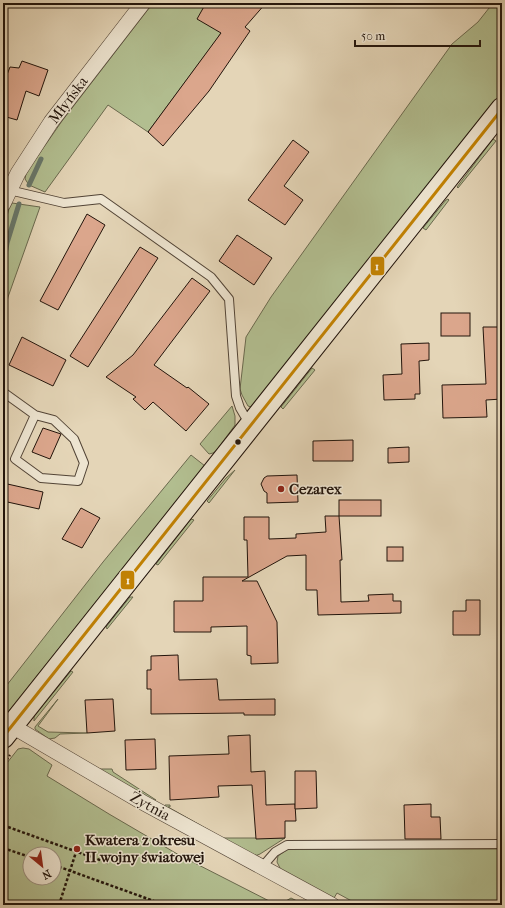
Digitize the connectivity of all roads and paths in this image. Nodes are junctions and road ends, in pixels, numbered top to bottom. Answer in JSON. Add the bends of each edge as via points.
{"nodes":[{"id":1,"x":143,"y":3,"type":"edge"},
{"id":2,"x":502,"y":109,"type":"edge"},
{"id":3,"x":6,"y":197,"type":"edge"},
{"id":4,"x":3,"y":392,"type":"edge"},
{"id":5,"x":35,"y":415,"type":"junction"},
{"id":6,"x":251,"y":425,"type":"junction"},
{"id":7,"x":7,"y":732,"type":"edge"},
{"id":8,"x":8,"y":828,"type":"dead end"},
{"id":9,"x":502,"y":844,"type":"edge"},
{"id":10,"x":3,"y":848,"type":"edge"},
{"id":11,"x":76,"y":852,"type":"junction"},
{"id":12,"x":22,"y":854,"type":"edge"},
{"id":13,"x":108,"y":863,"type":"dead end"},
{"id":14,"x":262,"y":867,"type":"junction"},
{"id":15,"x":62,"y":869,"type":"edge"},
{"id":16,"x":69,"y":871,"type":"junction"},
{"id":17,"x":59,"y":905,"type":"edge"},
{"id":18,"x":165,"y":905,"type":"edge"},
{"id":19,"x":332,"y":905,"type":"edge"}],
"edges":[{"from":1,"to":3,"type":"street","name":"Młyńska","via":[[51,122],[18,172]]},
{"from":2,"to":6,"type":"street"},
{"from":3,"to":6,"type":"lane","via":[[64,203],[101,199],[211,277],[229,299],[236,396]]},
{"from":4,"to":5,"type":"lane"},
{"from":5,"to":5,"type":"lane","via":[[15,459],[41,478],[78,481],[84,463],[74,439],[54,420]]},
{"from":6,"to":7,"type":"street"},
{"from":7,"to":14,"type":"street","name":"Żytnia"},
{"from":8,"to":11,"type":"path"},
{"from":9,"to":14,"type":"lane","via":[[287,845],[275,852]]},
{"from":10,"to":12,"type":"path"},
{"from":11,"to":13,"type":"path"},
{"from":11,"to":16,"type":"path"},
{"from":14,"to":19,"type":"street","name":"Żytnia"},
{"from":15,"to":16,"type":"path"},
{"from":16,"to":17,"type":"path"},
{"from":16,"to":18,"type":"path"}]}
